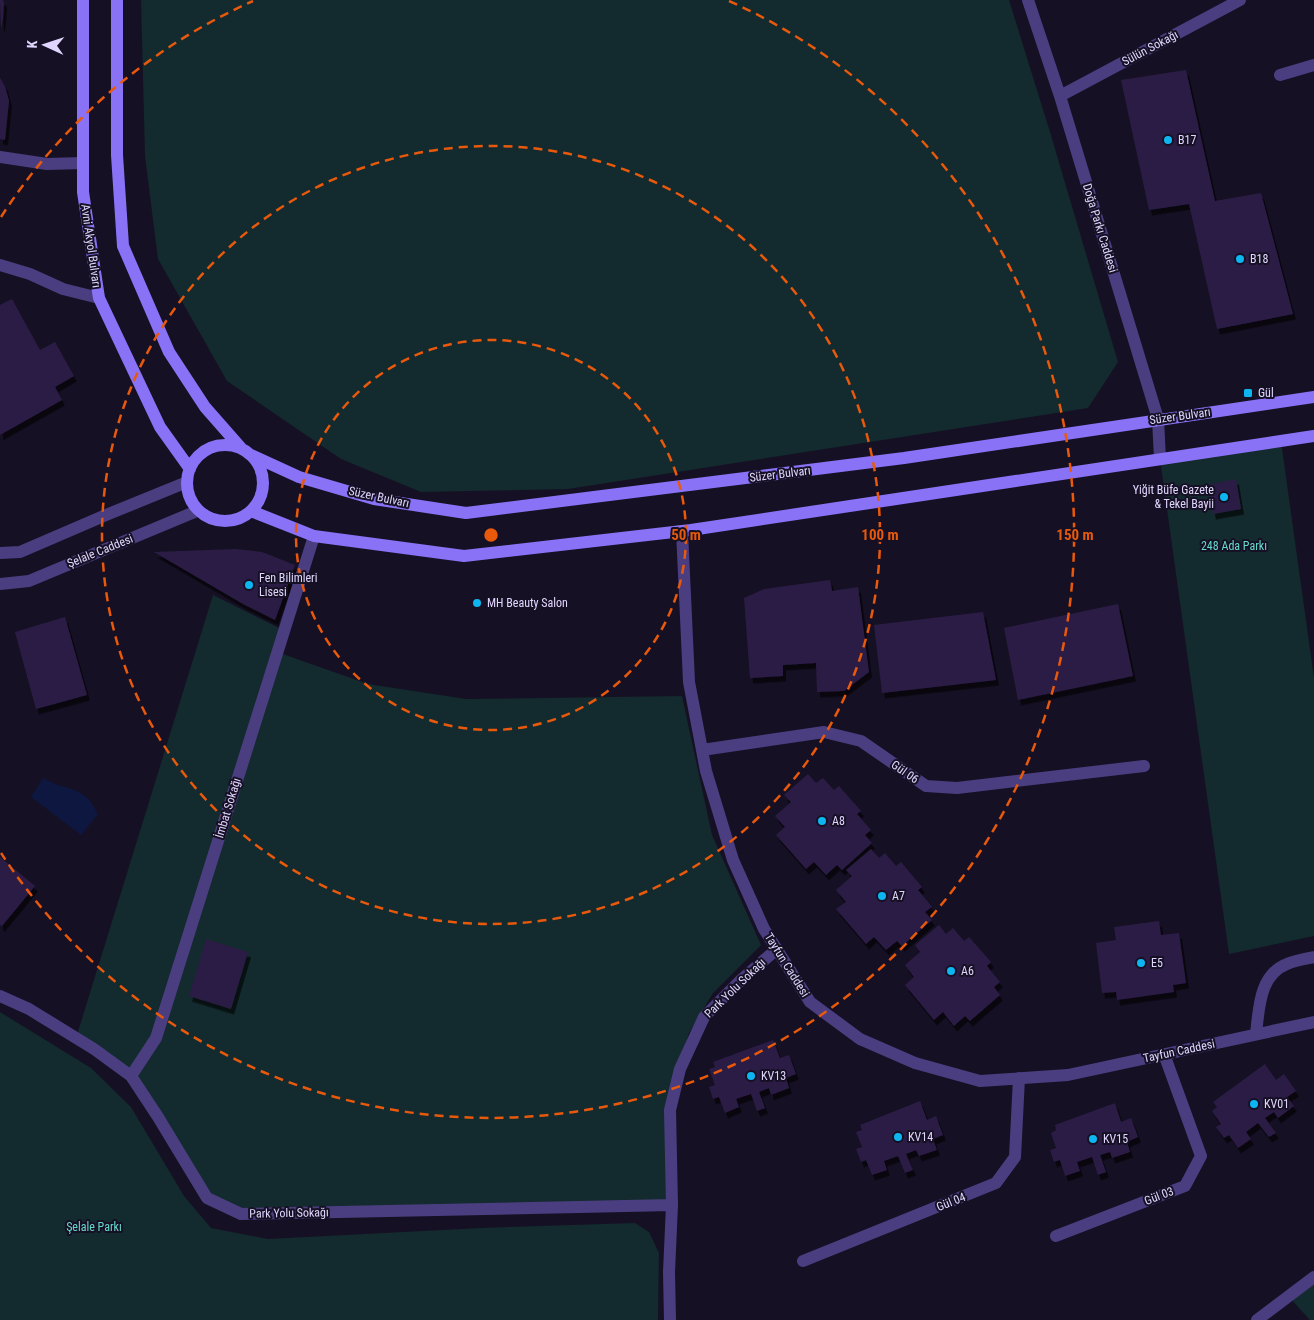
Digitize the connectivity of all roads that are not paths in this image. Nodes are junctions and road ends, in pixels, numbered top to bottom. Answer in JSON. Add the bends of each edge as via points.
{"nodes":[{"id":1,"x":82,"y":0,"type":"edge"},
{"id":2,"x":116,"y":0,"type":"edge"},
{"id":3,"x":1028,"y":0,"type":"edge"},
{"id":4,"x":1240,"y":0,"type":"edge"},
{"id":5,"x":1314,"y":66,"type":"edge"},
{"id":6,"x":1280,"y":75,"type":"dead end"},
{"id":7,"x":1060,"y":96,"type":"junction"},
{"id":8,"x":0,"y":157,"type":"edge"},
{"id":9,"x":83,"y":162,"type":"junction"},
{"id":10,"x":0,"y":265,"type":"edge"},
{"id":11,"x":99,"y":298,"type":"junction"},
{"id":12,"x":1314,"y":397,"type":"edge"},
{"id":13,"x":1158,"y":419,"type":"junction"},
{"id":14,"x":1314,"y":436,"type":"edge"},
{"id":15,"x":246,"y":452,"type":"junction"},
{"id":16,"x":1160,"y":459,"type":"junction"},
{"id":17,"x":190,"y":469,"type":"junction"},
{"id":18,"x":187,"y":482,"type":"junction"},
{"id":19,"x":197,"y":510,"type":"junction"},
{"id":20,"x":251,"y":511,"type":"junction"},
{"id":21,"x":682,"y":531,"type":"junction"},
{"id":22,"x":314,"y":536,"type":"junction"},
{"id":23,"x":0,"y":553,"type":"edge"},
{"id":24,"x":0,"y":584,"type":"edge"},
{"id":25,"x":702,"y":750,"type":"junction"},
{"id":26,"x":1144,"y":766,"type":"dead end"},
{"id":27,"x":777,"y":950,"type":"junction"},
{"id":28,"x":1314,"y":957,"type":"edge"},
{"id":29,"x":0,"y":996,"type":"edge"},
{"id":30,"x":1314,"y":1022,"type":"edge"},
{"id":31,"x":1256,"y":1034,"type":"junction"},
{"id":32,"x":1164,"y":1054,"type":"junction"},
{"id":33,"x":131,"y":1076,"type":"junction"},
{"id":34,"x":1019,"y":1078,"type":"junction"},
{"id":35,"x":672,"y":1206,"type":"junction"},
{"id":36,"x":1056,"y":1236,"type":"dead end"},
{"id":37,"x":803,"y":1262,"type":"dead end"},
{"id":38,"x":1314,"y":1277,"type":"edge"},
{"id":39,"x":670,"y":1320,"type":"edge"},
{"id":40,"x":1257,"y":1320,"type":"edge"}],
"edges":[{"from":1,"to":9,"type":"main road","name":"Avni Akyol Bulvarı"},
{"from":2,"to":15,"type":"main road","via":[[117,155],[123,246],[169,352],[205,407]]},
{"from":3,"to":7,"type":"street","name":"Doğa Parkı Caddesi"},
{"from":4,"to":7,"type":"street","name":"Sülün Sokağı"},
{"from":5,"to":6,"type":"street"},
{"from":7,"to":13,"type":"street","name":"Doğa Parkı Caddesi"},
{"from":8,"to":9,"type":"street","via":[[47,164]]},
{"from":9,"to":11,"type":"main road","name":"Avni Akyol Bulvarı","via":[[84,192]]},
{"from":10,"to":11,"type":"street","via":[[63,289]]},
{"from":11,"to":17,"type":"main road","name":"Avni Akyol Bulvarı","via":[[160,427]]},
{"from":12,"to":13,"type":"main road","name":"Süzer Bulvarı"},
{"from":13,"to":15,"type":"main road","name":"Süzer Bulvarı","via":[[904,458],[466,514],[374,499],[299,476]]},
{"from":13,"to":16,"type":"street","name":"Doğa Parkı Caddesi"},
{"from":14,"to":16,"type":"main road"},
{"from":15,"to":17,"type":"main road","via":[[229,445],[216,446],[197,458]]},
{"from":15,"to":20,"type":"main road","via":[[259,465],[262,477],[263,489]]},
{"from":16,"to":21,"type":"main road"},
{"from":17,"to":18,"type":"main road"},
{"from":18,"to":19,"type":"main road"},
{"from":18,"to":23,"type":"street","via":[[20,552]]},
{"from":19,"to":20,"type":"main road","via":[[205,516],[228,521]]},
{"from":19,"to":24,"type":"street","name":"Şelale Caddesi","via":[[29,581]]},
{"from":20,"to":22,"type":"main road"},
{"from":21,"to":22,"type":"main road","via":[[464,556]]},
{"from":21,"to":25,"type":"street","name":"Tayfun Caddesi","via":[[690,682]]},
{"from":22,"to":33,"type":"street","name":"İmbat Sokağı","via":[[156,1038]]},
{"from":25,"to":26,"type":"street","name":"Gül 06","via":[[824,732],[861,741],[926,786],[957,788]]},
{"from":25,"to":27,"type":"street","name":"Tayfun Caddesi","via":[[732,860]]},
{"from":27,"to":34,"type":"street","name":"Tayfun Caddesi","via":[[810,1002],[860,1039],[914,1063],[980,1081]]},
{"from":27,"to":35,"type":"street","name":"Park Yolu Sokağı","via":[[740,980],[704,1017],[680,1069],[670,1110]]},
{"from":28,"to":31,"type":"street","via":[[1286,964],[1273,973],[1264,987]]},
{"from":29,"to":33,"type":"street","name":"Park Yolu Sokağı","via":[[29,1009]]},
{"from":30,"to":31,"type":"street","name":"Tayfun Caddesi"},
{"from":31,"to":32,"type":"street","name":"Tayfun Caddesi"},
{"from":32,"to":34,"type":"street","name":"Tayfun Caddesi","via":[[1068,1075]]},
{"from":32,"to":36,"type":"street","name":"Gül 03","via":[[1201,1156],[1185,1186]]},
{"from":33,"to":35,"type":"street","name":"Park Yolu Sokağı","via":[[207,1198],[241,1214]]},
{"from":34,"to":37,"type":"street","name":"Gül 04","via":[[1015,1157],[996,1184]]},
{"from":35,"to":39,"type":"street","name":"Park Yolu Sokağı"},
{"from":38,"to":40,"type":"street"}]}
